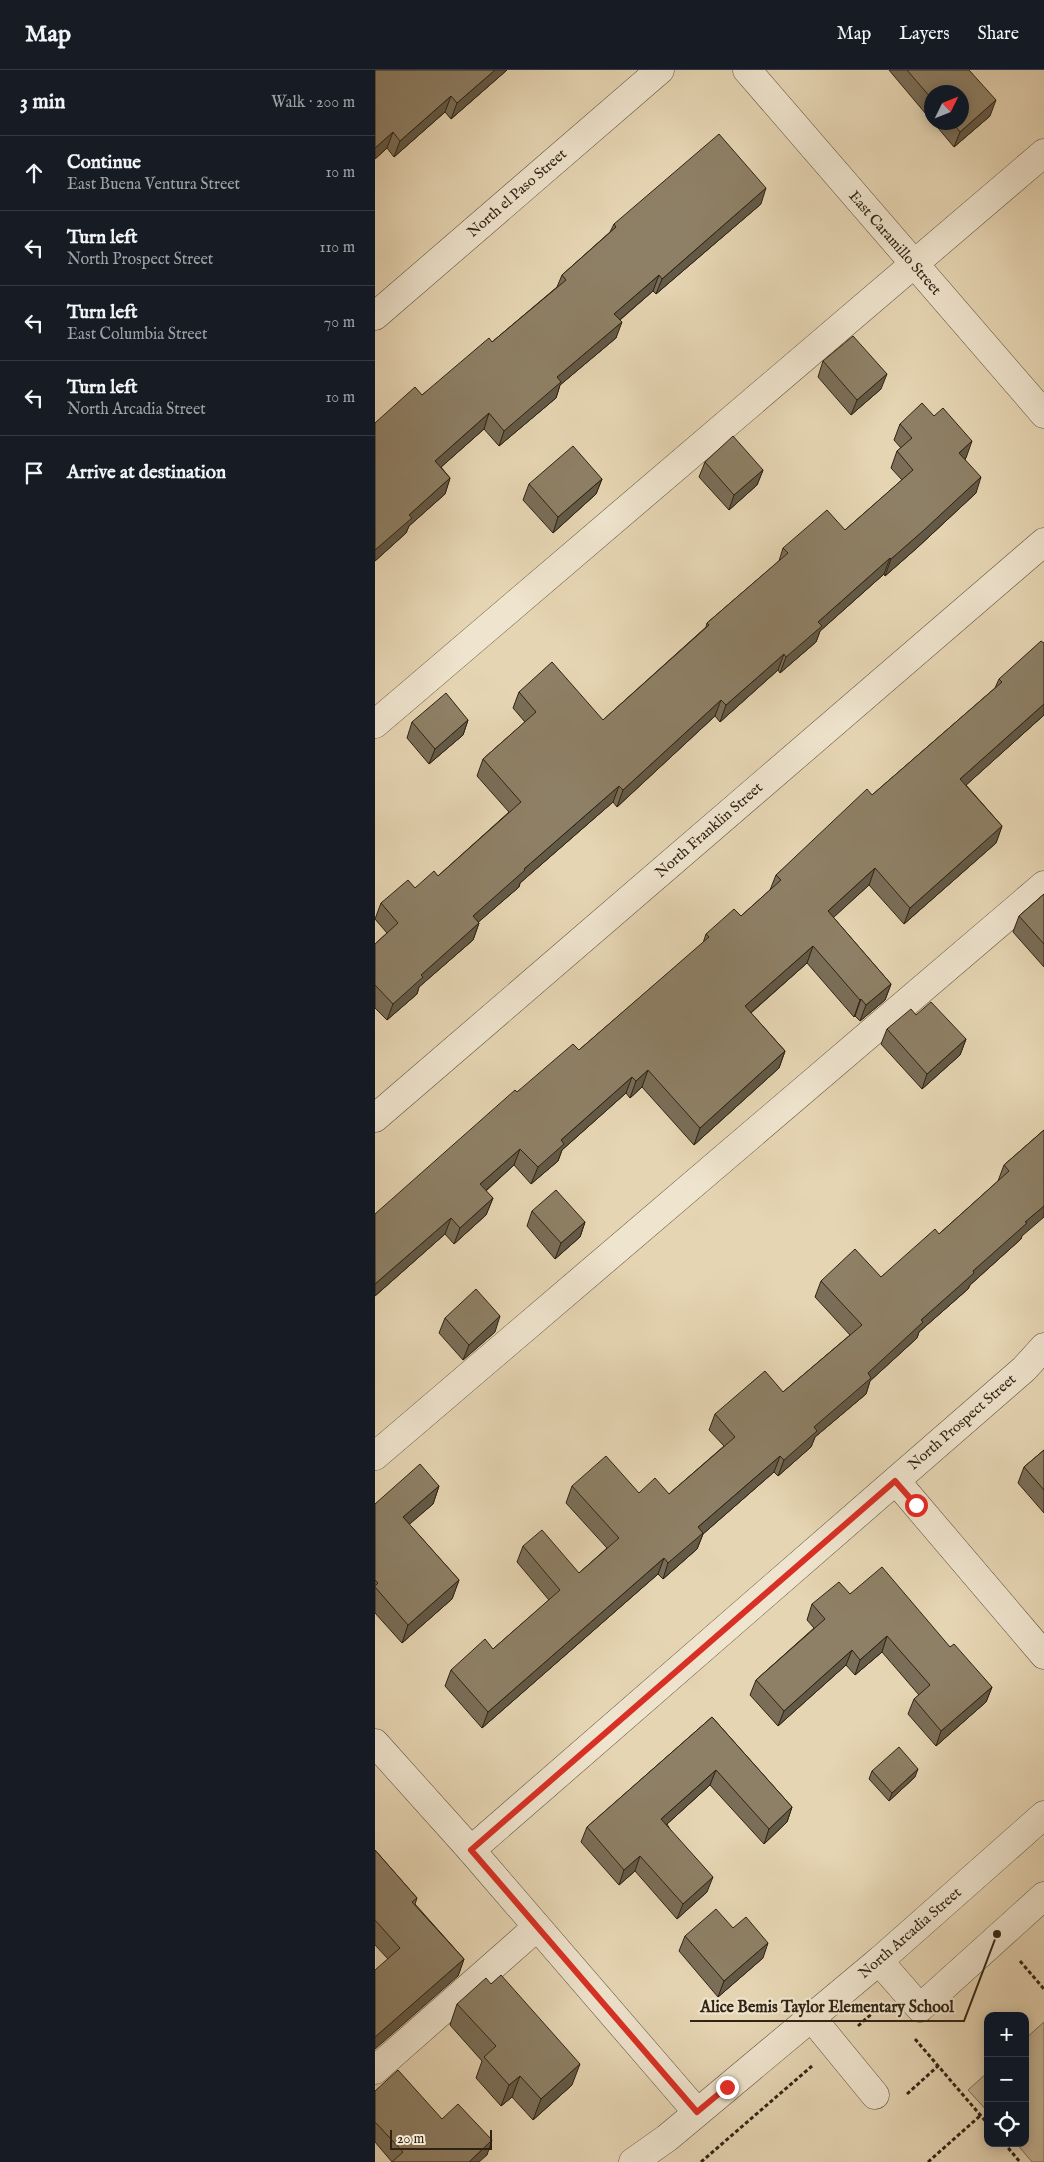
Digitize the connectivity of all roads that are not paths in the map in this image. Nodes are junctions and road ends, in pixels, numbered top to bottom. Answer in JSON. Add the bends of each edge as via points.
{"nodes":[{"id":1,"x":660,"y":70,"type":"edge"},
{"id":2,"x":747,"y":70,"type":"edge"},
{"id":3,"x":1044,"y":152,"type":"edge"},
{"id":4,"x":913,"y":264,"type":"junction"},
{"id":5,"x":375,"y":316,"type":"edge"},
{"id":6,"x":1044,"y":414,"type":"edge"},
{"id":7,"x":1044,"y":542,"type":"edge"},
{"id":8,"x":375,"y":724,"type":"edge"},
{"id":9,"x":1044,"y":884,"type":"edge"},
{"id":10,"x":375,"y":1118,"type":"edge"},
{"id":11,"x":1044,"y":1347,"type":"edge"},
{"id":12,"x":375,"y":1456,"type":"edge"},
{"id":13,"x":895,"y":1481,"type":"junction"},
{"id":14,"x":1044,"y":1655,"type":"edge"},
{"id":15,"x":375,"y":1743,"type":"edge"},
{"id":16,"x":1044,"y":1815,"type":"edge"},
{"id":17,"x":471,"y":1850,"type":"junction"},
{"id":18,"x":1044,"y":1896,"type":"edge"},
{"id":19,"x":537,"y":1927,"type":"junction"},
{"id":20,"x":879,"y":1961,"type":"junction"},
{"id":21,"x":811,"y":2017,"type":"junction"},
{"id":22,"x":375,"y":2070,"type":"edge"},
{"id":23,"x":888,"y":2097,"type":"road end"},
{"id":24,"x":697,"y":2112,"type":"junction"},
{"id":25,"x":633,"y":2162,"type":"edge"}],
"edges":[{"from":1,"to":5,"type":"street","name":"North el Paso Street"},
{"from":2,"to":4,"type":"street","name":"East Caramillo Street"},
{"from":3,"to":4,"type":"street"},
{"from":4,"to":6,"type":"street","name":"East Caramillo Street"},
{"from":4,"to":8,"type":"street"},
{"from":7,"to":10,"type":"street","name":"North Franklin Street"},
{"from":9,"to":12,"type":"street"},
{"from":11,"to":13,"type":"street","name":"North Prospect Street","via":[[1025,1368]]},
{"from":13,"to":14,"type":"street"},
{"from":13,"to":17,"type":"street","name":"North Prospect Street"},
{"from":15,"to":17,"type":"street"},
{"from":16,"to":20,"type":"street","name":"North Arcadia Street"},
{"from":17,"to":19,"type":"street"},
{"from":18,"to":20,"type":"street","via":[[920,2008]]},
{"from":19,"to":22,"type":"street"},
{"from":19,"to":24,"type":"street"},
{"from":20,"to":21,"type":"street","name":"North Arcadia Street"},
{"from":21,"to":23,"type":"street","via":[[835,2046]]},
{"from":21,"to":24,"type":"street","name":"North Arcadia Street"},
{"from":24,"to":25,"type":"street","name":"North Arcadia Street"}]}
